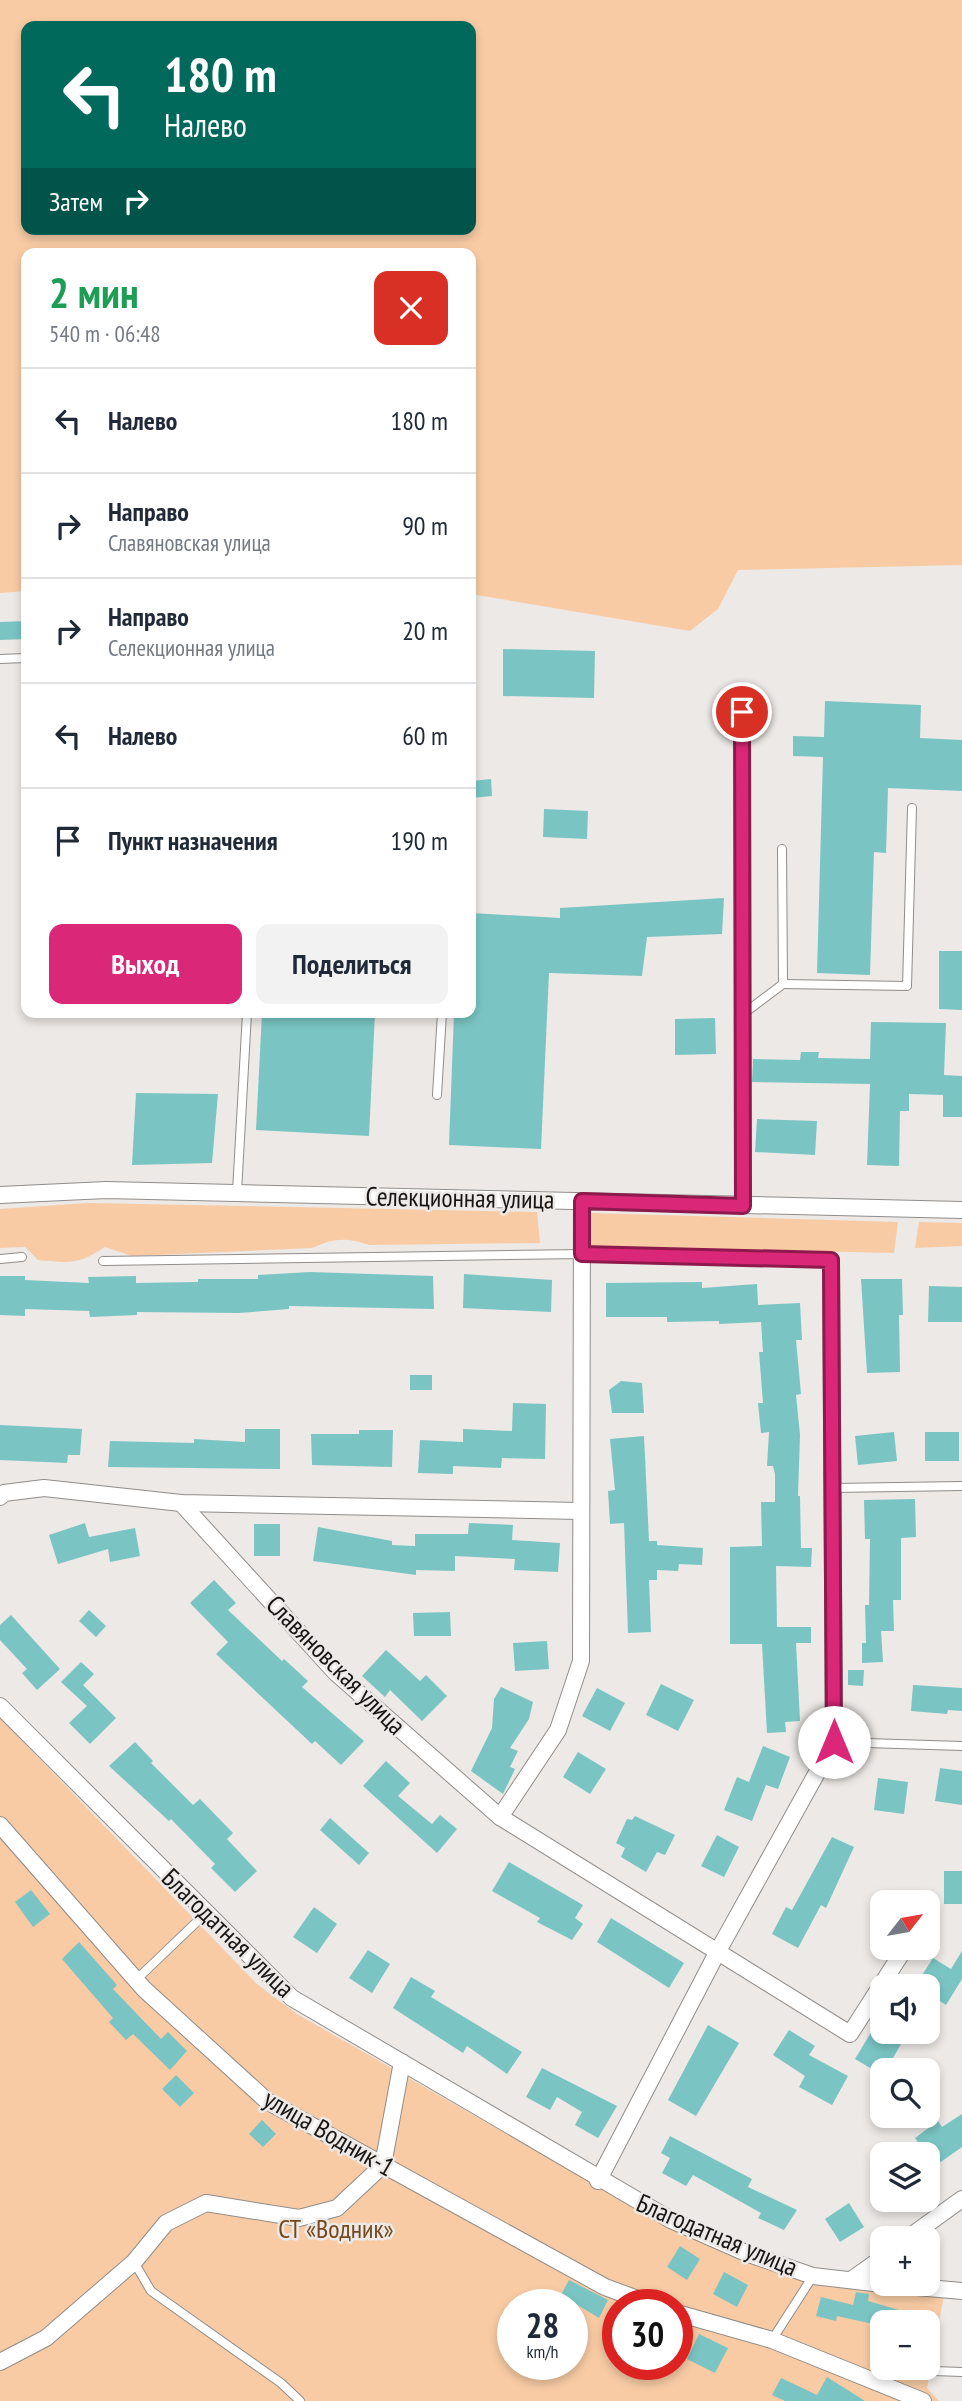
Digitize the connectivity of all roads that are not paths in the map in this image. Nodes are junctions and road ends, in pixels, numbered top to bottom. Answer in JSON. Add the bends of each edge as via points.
{"nodes":[{"id":1,"x":21,"y":658,"type":"edge"},
{"id":2,"x":0,"y":659,"type":"edge"},
{"id":3,"x":742,"y":712,"type":"dead end"},
{"id":4,"x":912,"y":808,"type":"dead end"},
{"id":5,"x":782,"y":849,"type":"dead end"},
{"id":6,"x":783,"y":984,"type":"junction"},
{"id":7,"x":743,"y":1014,"type":"junction"},
{"id":8,"x":247,"y":1018,"type":"edge"},
{"id":9,"x":442,"y":1018,"type":"edge"},
{"id":10,"x":437,"y":1095,"type":"dead end"},
{"id":11,"x":237,"y":1192,"type":"junction"},
{"id":12,"x":0,"y":1195,"type":"edge"},
{"id":13,"x":582,"y":1201,"type":"junction"},
{"id":14,"x":743,"y":1206,"type":"junction"},
{"id":15,"x":962,"y":1210,"type":"edge"},
{"id":16,"x":582,"y":1254,"type":"junction"},
{"id":17,"x":22,"y":1257,"type":"dead end"},
{"id":18,"x":0,"y":1259,"type":"edge"},
{"id":19,"x":831,"y":1260,"type":"joint"},
{"id":20,"x":103,"y":1261,"type":"dead end"},
{"id":21,"x":962,"y":1486,"type":"edge"},
{"id":22,"x":834,"y":1488,"type":"junction"},
{"id":23,"x":1,"y":1494,"type":"edge"},
{"id":24,"x":181,"y":1503,"type":"junction"},
{"id":25,"x":579,"y":1511,"type":"junction"},
{"id":26,"x":0,"y":1706,"type":"edge"},
{"id":27,"x":834,"y":1742,"type":"junction"},
{"id":28,"x":962,"y":1746,"type":"edge"},
{"id":29,"x":500,"y":1817,"type":"junction"},
{"id":30,"x":0,"y":1825,"type":"edge"},
{"id":31,"x":206,"y":1913,"type":"junction"},
{"id":32,"x":718,"y":1951,"type":"junction"},
{"id":33,"x":897,"y":1960,"type":"edge"},
{"id":34,"x":136,"y":1980,"type":"junction"},
{"id":35,"x":402,"y":2062,"type":"junction"},
{"id":36,"x":383,"y":2165,"type":"junction"},
{"id":37,"x":598,"y":2180,"type":"junction"},
{"id":38,"x":962,"y":2199,"type":"edge"},
{"id":39,"x":925,"y":2226,"type":"edge"},
{"id":40,"x":134,"y":2262,"type":"junction"},
{"id":41,"x":870,"y":2267,"type":"edge"},
{"id":42,"x":813,"y":2276,"type":"junction"},
{"id":43,"x":851,"y":2280,"type":"junction"},
{"id":44,"x":870,"y":2282,"type":"edge"},
{"id":45,"x":610,"y":2289,"type":"edge"},
{"id":46,"x":940,"y":2289,"type":"edge"},
{"id":47,"x":962,"y":2291,"type":"edge"},
{"id":48,"x":693,"y":2318,"type":"edge"},
{"id":49,"x":772,"y":2340,"type":"junction"},
{"id":50,"x":0,"y":2362,"type":"edge"},
{"id":51,"x":940,"y":2371,"type":"edge"},
{"id":52,"x":962,"y":2372,"type":"edge"},
{"id":53,"x":300,"y":2401,"type":"edge"},
{"id":54,"x":923,"y":2401,"type":"edge"}],
"edges":[{"from":1,"to":2,"type":"lane"},
{"from":3,"to":7,"type":"lane"},
{"from":4,"to":6,"type":"lane","via":[[907,986]]},
{"from":5,"to":6,"type":"lane"},
{"from":6,"to":7,"type":"lane"},
{"from":7,"to":14,"type":"lane"},
{"from":8,"to":11,"type":"lane"},
{"from":9,"to":10,"type":"lane"},
{"from":11,"to":12,"type":"street","name":"Селекционная улица","via":[[106,1190]]},
{"from":11,"to":13,"type":"street","name":"Селекционная улица"},
{"from":13,"to":14,"type":"street","name":"Селекционная улица"},
{"from":13,"to":16,"type":"street"},
{"from":14,"to":15,"type":"street","name":"Селекционная улица"},
{"from":16,"to":19,"type":"lane"},
{"from":16,"to":20,"type":"lane"},
{"from":16,"to":25,"type":"street"},
{"from":17,"to":18,"type":"lane"},
{"from":19,"to":22,"type":"street"},
{"from":21,"to":22,"type":"lane"},
{"from":22,"to":27,"type":"street"},
{"from":23,"to":24,"type":"street","via":[[44,1488]]},
{"from":24,"to":25,"type":"street"},
{"from":24,"to":29,"type":"street","name":"Славяновская улица","via":[[336,1673]]},
{"from":25,"to":29,"type":"street","via":[[581,1661],[558,1730]]},
{"from":26,"to":31,"type":"street","name":"Благодатная улица"},
{"from":27,"to":28,"type":"lane"},
{"from":27,"to":32,"type":"street"},
{"from":29,"to":32,"type":"street","name":"Славяновская улица"},
{"from":30,"to":34,"type":"street","name":"улица Водник-1"},
{"from":31,"to":34,"type":"lane"},
{"from":31,"to":35,"type":"street","name":"Благодатная улица","via":[[292,1998]]},
{"from":32,"to":33,"type":"street","via":[[850,2034]]},
{"from":32,"to":37,"type":"street"},
{"from":34,"to":36,"type":"street","name":"улица Водник-1","via":[[267,2101]]},
{"from":35,"to":36,"type":"street"},
{"from":35,"to":37,"type":"street","name":"Благодатная улица"},
{"from":36,"to":40,"type":"street","via":[[337,2208],[299,2218],[206,2203],[166,2223]]},
{"from":36,"to":45,"type":"street","name":"улица Водник-1"},
{"from":37,"to":42,"type":"street","name":"Благодатная улица","via":[[671,2220]]},
{"from":38,"to":39,"type":"street"},
{"from":40,"to":50,"type":"street","via":[[46,2339]]},
{"from":40,"to":53,"type":"lane","via":[[151,2291]]},
{"from":41,"to":43,"type":"street"},
{"from":42,"to":43,"type":"street","name":"Благодатная улица"},
{"from":42,"to":49,"type":"lane"},
{"from":43,"to":44,"type":"street","name":"Благодатная улица"},
{"from":46,"to":47,"type":"street","name":"Благодатная улица"},
{"from":48,"to":49,"type":"street"},
{"from":49,"to":54,"type":"street"},
{"from":51,"to":52,"type":"lane"}]}
